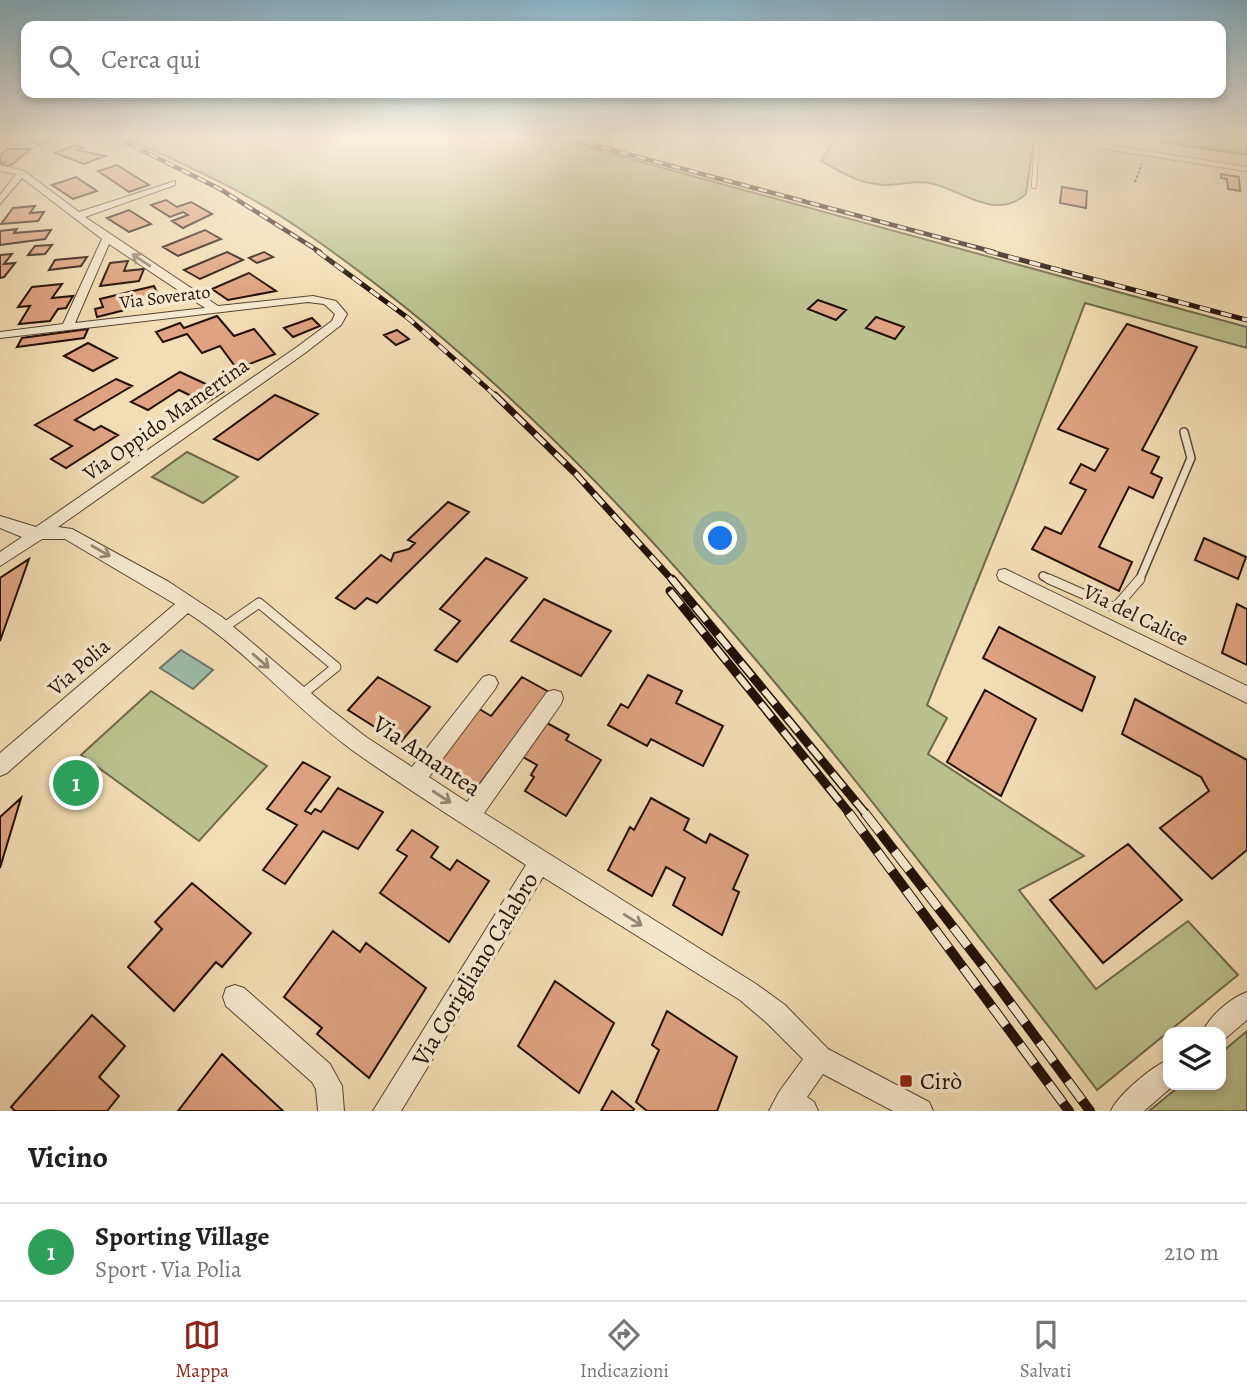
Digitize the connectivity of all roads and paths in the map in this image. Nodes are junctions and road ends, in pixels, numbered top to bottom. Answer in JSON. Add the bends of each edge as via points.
{"nodes":[{"id":1,"x":43,"y":190,"type":"edge"},
{"id":2,"x":153,"y":190,"type":"edge"},
{"id":3,"x":77,"y":216,"type":"junction"},
{"id":4,"x":107,"y":238,"type":"junction"},
{"id":5,"x":333,"y":304,"type":"joint"},
{"id":6,"x":215,"y":309,"type":"junction"},
{"id":7,"x":68,"y":326,"type":"junction"},
{"id":8,"x":0,"y":335,"type":"edge"},
{"id":9,"x":1184,"y":432,"type":"dead end"},
{"id":10,"x":0,"y":522,"type":"edge"},
{"id":11,"x":38,"y":533,"type":"junction"},
{"id":12,"x":0,"y":560,"type":"edge"},
{"id":13,"x":1005,"y":575,"type":"dead end"},
{"id":14,"x":1043,"y":576,"type":"dead end"},
{"id":15,"x":188,"y":603,"type":"junction"},
{"id":16,"x":1115,"y":608,"type":"junction"},
{"id":17,"x":1105,"y":625,"type":"junction"},
{"id":18,"x":223,"y":628,"type":"junction"},
{"id":19,"x":489,"y":684,"type":"dead end"},
{"id":20,"x":300,"y":695,"type":"junction"},
{"id":21,"x":1247,"y":695,"type":"edge"},
{"id":22,"x":554,"y":698,"type":"dead end"},
{"id":23,"x":0,"y":766,"type":"edge"},
{"id":24,"x":415,"y":779,"type":"junction"},
{"id":25,"x":470,"y":816,"type":"junction"},
{"id":26,"x":540,"y":862,"type":"junction"},
{"id":27,"x":235,"y":998,"type":"dead end"},
{"id":28,"x":1247,"y":1004,"type":"edge"},
{"id":29,"x":1221,"y":1027,"type":"edge"},
{"id":30,"x":820,"y":1058,"type":"junction"},
{"id":31,"x":1163,"y":1077,"type":"edge"},
{"id":32,"x":791,"y":1108,"type":"edge"},
{"id":33,"x":331,"y":1111,"type":"edge"},
{"id":34,"x":386,"y":1111,"type":"edge"},
{"id":35,"x":920,"y":1111,"type":"edge"},
{"id":36,"x":1124,"y":1111,"type":"edge"}],
"edges":[{"from":1,"to":3,"type":"street"},
{"from":2,"to":3,"type":"street"},
{"from":3,"to":4,"type":"street"},
{"from":6,"to":4,"type":"street","one_way":true},
{"from":4,"to":7,"type":"street"},
{"from":5,"to":6,"type":"street","name":"Via Soverato","via":[[308,299]]},
{"from":5,"to":11,"type":"street","name":"Via Oppido Mamertina","via":[[340,317],[319,337]]},
{"from":6,"to":7,"type":"street","name":"Via Soverato"},
{"from":7,"to":8,"type":"street","name":"Via Soverato"},
{"from":9,"to":16,"type":"lane","via":[[1191,458],[1142,577]]},
{"from":10,"to":11,"type":"street","name":"Via Amantea"},
{"from":11,"to":12,"type":"street","name":"Via Oppido Mamertina"},
{"from":11,"to":15,"type":"street","name":"Via Amantea","one_way":true,"via":[[67,533]]},
{"from":13,"to":17,"type":"street","name":"Via del Calice"},
{"from":14,"to":16,"type":"lane"},
{"from":15,"to":18,"type":"street","name":"Via Amantea"},
{"from":15,"to":23,"type":"street","name":"Via Polia"},
{"from":16,"to":17,"type":"lane"},
{"from":17,"to":21,"type":"street","name":"Via del Calice"},
{"from":18,"to":20,"type":"street","name":"Via Amantea","one_way":true},
{"from":18,"to":20,"type":"lane","via":[[259,603],[336,667]]},
{"from":19,"to":24,"type":"street"},
{"from":20,"to":24,"type":"street","name":"Via Amantea","via":[[343,731]]},
{"from":22,"to":25,"type":"street"},
{"from":24,"to":25,"type":"street","name":"Via Amantea","one_way":true},
{"from":25,"to":26,"type":"street","name":"Via Amantea"},
{"from":26,"to":30,"type":"street","name":"Via Amantea","one_way":true,"via":[[763,1003]]},
{"from":26,"to":34,"type":"street","name":"Via Corigliano Calabro"},
{"from":27,"to":33,"type":"street","via":[[321,1073],[329,1086]]},
{"from":28,"to":29,"type":"street"},
{"from":30,"to":32,"type":"street"},
{"from":30,"to":35,"type":"street","name":"Via Amantea"},
{"from":31,"to":36,"type":"street"}]}
